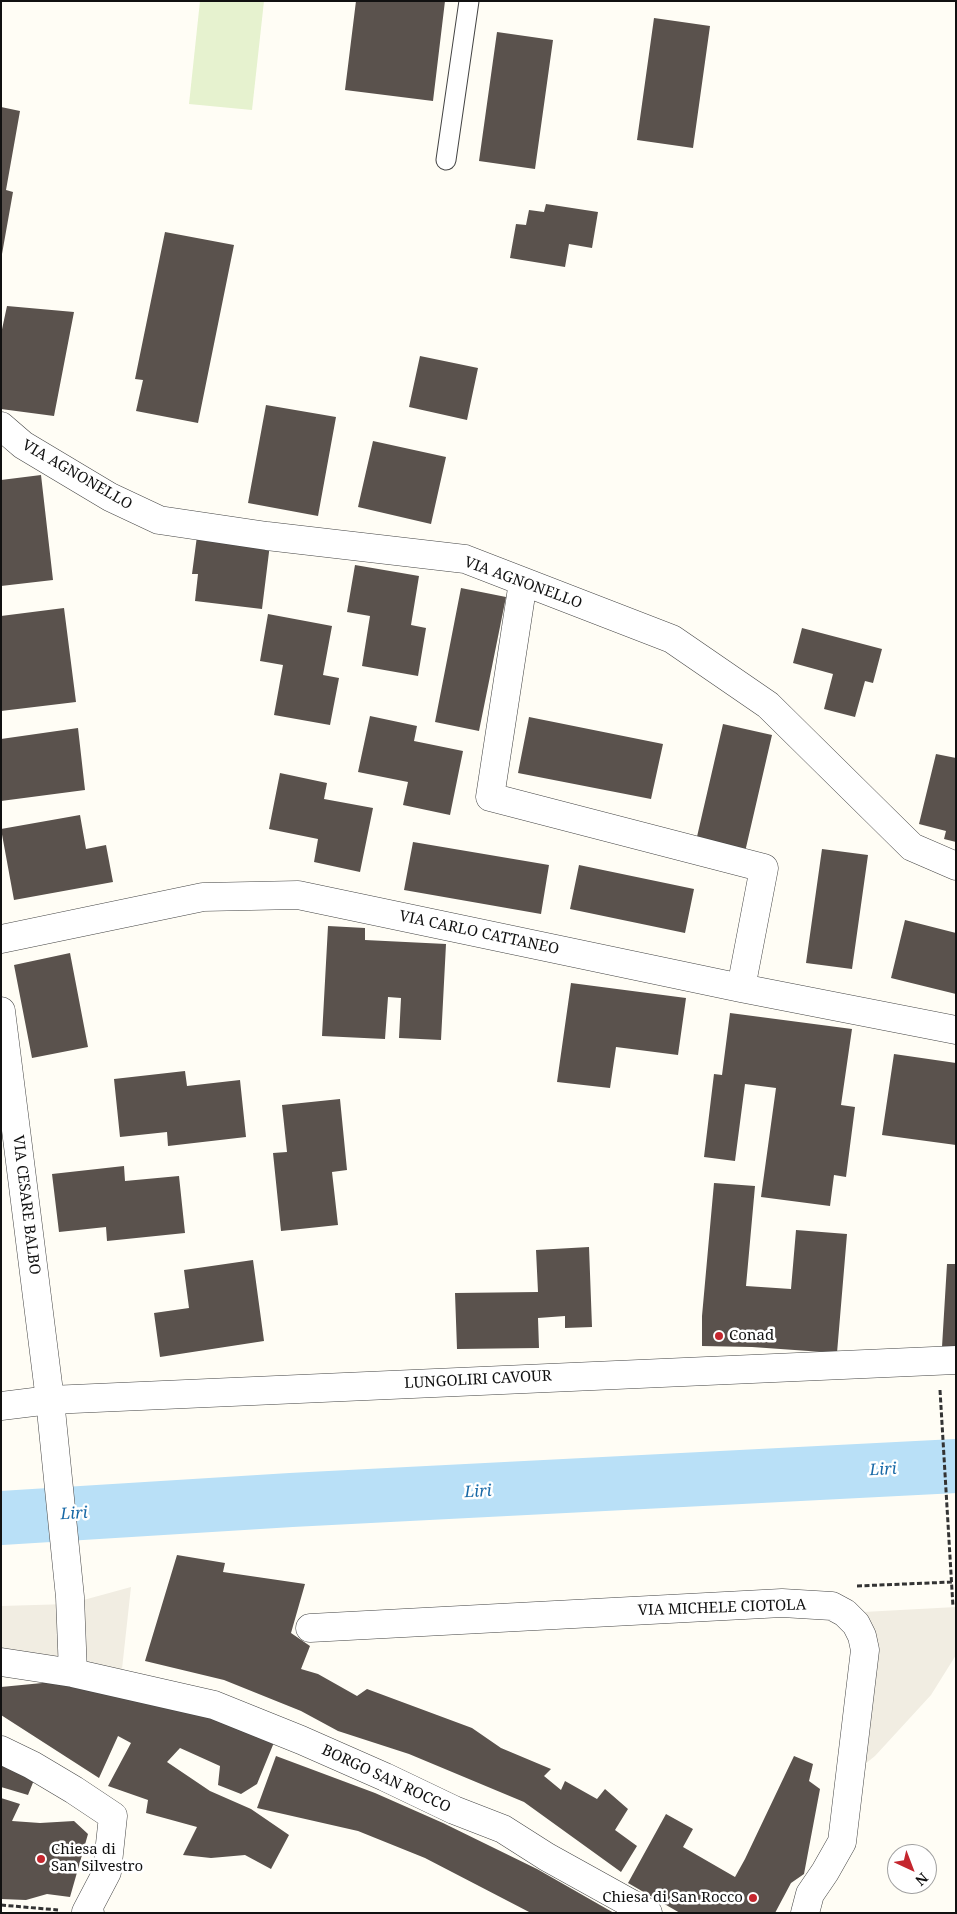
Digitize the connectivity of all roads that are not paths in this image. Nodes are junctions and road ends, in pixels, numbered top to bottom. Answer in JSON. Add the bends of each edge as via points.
{"nodes":[{"id":1,"x":469,"y":1,"type":"edge"},
{"id":2,"x":446,"y":160,"type":"dead end"},
{"id":3,"x":1,"y":426,"type":"edge"},
{"id":4,"x":523,"y":582,"type":"junction"},
{"id":5,"x":956,"y":866,"type":"edge"},
{"id":6,"x":1,"y":939,"type":"edge"},
{"id":7,"x":741,"y":988,"type":"junction"},
{"id":8,"x":1,"y":1011,"type":"edge"},
{"id":9,"x":956,"y":1030,"type":"edge"},
{"id":10,"x":956,"y":1360,"type":"edge"},
{"id":11,"x":50,"y":1400,"type":"junction"},
{"id":12,"x":1,"y":1406,"type":"edge"},
{"id":13,"x":310,"y":1628,"type":"dead end"},
{"id":14,"x":1,"y":1662,"type":"edge"},
{"id":15,"x":73,"y":1673,"type":"junction"},
{"id":16,"x":1,"y":1750,"type":"edge"},
{"id":17,"x":86,"y":1912,"type":"edge"},
{"id":18,"x":90,"y":1913,"type":"edge"},
{"id":19,"x":648,"y":1913,"type":"edge"},
{"id":20,"x":805,"y":1913,"type":"edge"}],
"edges":[{"from":1,"to":2,"type":"lane"},
{"from":3,"to":4,"type":"street","name":"VIA AGNONELLO","via":[[23,445],[110,497],[158,520],[464,560]]},
{"from":4,"to":5,"type":"street","name":"VIA AGNONELLO","via":[[672,639],[768,705],[912,846]]},
{"from":4,"to":7,"type":"street","via":[[490,797],[764,868]]},
{"from":6,"to":7,"type":"street","name":"VIA CARLO CATTANEO","via":[[203,897],[298,895]]},
{"from":7,"to":9,"type":"street","name":"VIA CARLO CATTANEO"},
{"from":8,"to":11,"type":"street","name":"VIA CESARE BALBO"},
{"from":10,"to":11,"type":"street","name":"LUNGOLIRI CAVOUR"},
{"from":11,"to":12,"type":"street","name":"LUNGOLIRI CAVOUR"},
{"from":11,"to":15,"type":"street","name":"VIA CESARE BALBO","via":[[70,1597]]},
{"from":13,"to":20,"type":"street","name":"VIA MICHELE CIOTOLA","via":[[782,1603],[832,1606],[845,1613],[856,1624],[865,1650],[842,1842],[810,1894]]},
{"from":14,"to":15,"type":"street","name":"BORGO SAN ROCCO"},
{"from":15,"to":19,"type":"street","name":"BORGO SAN ROCCO","via":[[214,1705],[301,1740],[503,1830]]},
{"from":16,"to":17,"type":"street","via":[[32,1764],[113,1816],[107,1872]]},
{"from":17,"to":18,"type":"street"}]}
